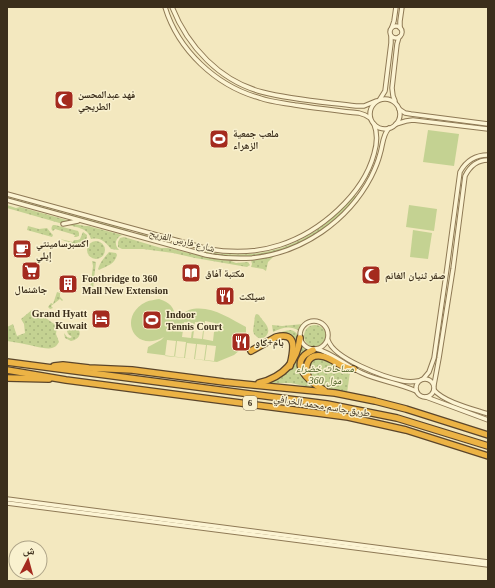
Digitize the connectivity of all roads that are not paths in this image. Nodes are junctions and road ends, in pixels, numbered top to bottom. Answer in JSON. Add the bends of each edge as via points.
{"nodes":[{"id":1,"x":165,"y":7,"type":"edge"},
{"id":2,"x":172,"y":7,"type":"edge"},
{"id":3,"x":396,"y":7,"type":"edge"},
{"id":4,"x":402,"y":7,"type":"edge"},
{"id":5,"x":392,"y":27,"type":"junction"},
{"id":6,"x":400,"y":28,"type":"junction"},
{"id":7,"x":391,"y":36,"type":"junction"},
{"id":8,"x":399,"y":37,"type":"junction"},
{"id":9,"x":387,"y":72,"type":"junction"},
{"id":10,"x":394,"y":72,"type":"junction"},
{"id":11,"x":377,"y":100,"type":"junction"},
{"id":12,"x":397,"y":104,"type":"junction"},
{"id":13,"x":399,"y":109,"type":"junction"},
{"id":14,"x":370,"y":118,"type":"junction"},
{"id":15,"x":374,"y":124,"type":"junction"},
{"id":16,"x":396,"y":124,"type":"junction"},
{"id":17,"x":488,"y":124,"type":"edge"},
{"id":18,"x":389,"y":128,"type":"junction"},
{"id":19,"x":488,"y":129,"type":"edge"},
{"id":20,"x":488,"y":155,"type":"edge"},
{"id":21,"x":488,"y":160,"type":"edge"},
{"id":22,"x":459,"y":177,"type":"junction"},
{"id":23,"x":465,"y":178,"type":"junction"},
{"id":24,"x":7,"y":194,"type":"edge"},
{"id":25,"x":7,"y":202,"type":"edge"},
{"id":26,"x":454,"y":215,"type":"junction"},
{"id":27,"x":459,"y":216,"type":"junction"},
{"id":28,"x":78,"y":220,"type":"junction"},
{"id":29,"x":63,"y":224,"type":"dead end"},
{"id":30,"x":130,"y":229,"type":"junction"},
{"id":31,"x":137,"y":231,"type":"junction"},
{"id":32,"x":128,"y":234,"type":"junction"},
{"id":33,"x":136,"y":236,"type":"junction"},
{"id":34,"x":300,"y":338,"type":"junction"},
{"id":35,"x":328,"y":340,"type":"junction"},
{"id":36,"x":315,"y":349,"type":"junction"},
{"id":37,"x":251,"y":351,"type":"dead end"},
{"id":38,"x":7,"y":359,"type":"edge"},
{"id":39,"x":7,"y":362,"type":"edge"},
{"id":40,"x":24,"y":364,"type":"junction"},
{"id":41,"x":290,"y":366,"type":"junction"},
{"id":42,"x":47,"y":367,"type":"junction"},
{"id":43,"x":354,"y":369,"type":"junction"},
{"id":44,"x":7,"y":370,"type":"edge"},
{"id":45,"x":7,"y":378,"type":"edge"},
{"id":46,"x":424,"y":378,"type":"junction"},
{"id":47,"x":66,"y":380,"type":"junction"},
{"id":48,"x":310,"y":380,"type":"junction"},
{"id":49,"x":418,"y":381,"type":"junction"},
{"id":50,"x":253,"y":384,"type":"junction"},
{"id":51,"x":434,"y":387,"type":"junction"},
{"id":52,"x":326,"y":391,"type":"junction"},
{"id":53,"x":416,"y":391,"type":"junction"},
{"id":54,"x":426,"y":397,"type":"junction"},
{"id":55,"x":488,"y":414,"type":"edge"},
{"id":56,"x":488,"y":420,"type":"edge"},
{"id":57,"x":488,"y":435,"type":"edge"},
{"id":58,"x":488,"y":446,"type":"edge"},
{"id":59,"x":488,"y":456,"type":"edge"},
{"id":60,"x":7,"y":500,"type":"edge"},
{"id":61,"x":7,"y":503,"type":"edge"},
{"id":62,"x":488,"y":562,"type":"edge"},
{"id":63,"x":488,"y":565,"type":"edge"}],
"edges":[{"from":1,"to":14,"type":"street","via":[[169,20],[187,49],[209,72],[232,87],[259,98],[359,113]]},
{"from":2,"to":11,"type":"street","via":[[193,46],[224,75],[249,87],[283,97],[356,106],[364,106]]},
{"from":3,"to":5,"type":"street"},
{"from":4,"to":6,"type":"street"},
{"from":5,"to":6,"type":"street"},
{"from":5,"to":7,"type":"street","via":[[389,32]]},
{"from":6,"to":8,"type":"street","via":[[402,32]]},
{"from":7,"to":8,"type":"street"},
{"from":7,"to":9,"type":"street"},
{"from":8,"to":10,"type":"street"},
{"from":9,"to":10,"type":"street"},
{"from":9,"to":11,"type":"street","via":[[385,91]]},
{"from":10,"to":12,"type":"street","via":[[392,92]]},
{"from":11,"to":12,"type":"street","via":[[393,100]]},
{"from":11,"to":14,"type":"street","via":[[370,109]]},
{"from":12,"to":13,"type":"street"},
{"from":13,"to":16,"type":"street"},
{"from":13,"to":17,"type":"street","via":[[405,113]]},
{"from":14,"to":15,"type":"street"},
{"from":15,"to":18,"type":"street","via":[[381,128]]},
{"from":15,"to":31,"type":"street","name":"شارع فارس الفريح","via":[[376,146],[364,177],[335,213],[293,240],[268,249],[222,252]]},
{"from":16,"to":18,"type":"street"},
{"from":16,"to":19,"type":"street","via":[[413,120]]},
{"from":18,"to":33,"type":"street","name":"شارع فارس الفريح","via":[[384,135],[376,168],[357,198],[332,225],[297,246],[270,255],[236,259],[194,252]]},
{"from":20,"to":22,"type":"street","via":[[467,162]]},
{"from":21,"to":23,"type":"street","via":[[472,166]]},
{"from":22,"to":23,"type":"street"},
{"from":22,"to":26,"type":"street"},
{"from":23,"to":27,"type":"street"},
{"from":24,"to":30,"type":"street","name":"شارع فارس الفريح"},
{"from":25,"to":28,"type":"street","name":"شارع فارس الفريح"},
{"from":26,"to":27,"type":"street"},
{"from":26,"to":46,"type":"street","via":[[434,358],[431,369]]},
{"from":27,"to":51,"type":"street"},
{"from":28,"to":29,"type":"street"},
{"from":28,"to":32,"type":"street","name":"شارع فارس الفريح"},
{"from":30,"to":31,"type":"street","name":"شارع فارس الفريح"},
{"from":30,"to":32,"type":"street"},
{"from":31,"to":33,"type":"street"},
{"from":32,"to":33,"type":"street","name":"شارع فارس الفريح"},
{"from":34,"to":35,"type":"street","via":[[306,323],[314,321],[326,326]]},
{"from":34,"to":36,"type":"street","via":[[305,346]]},
{"from":34,"to":41,"type":"highway","via":[[297,353]]},
{"from":35,"to":36,"type":"street","via":[[323,347]]},
{"from":35,"to":49,"type":"street","via":[[333,348],[367,370],[399,380]]},
{"from":36,"to":43,"type":"street"},
{"from":36,"to":48,"type":"highway","via":[[304,356],[300,364],[303,373]]},
{"from":37,"to":41,"type":"highway","via":[[276,337],[287,336],[293,344]]},
{"from":38,"to":40,"type":"highway"},
{"from":39,"to":40,"type":"highway","name":"طريق جاسم محمد الخرافي","number":"6"},
{"from":40,"to":42,"type":"highway","name":"طريق جاسم محمد الخرافي","number":"6"},
{"from":41,"to":50,"type":"highway","via":[[266,382]]},
{"from":42,"to":50,"type":"highway","via":[[63,365],[125,370]]},
{"from":42,"to":58,"type":"highway","name":"طريق جاسم محمد الخرافي","number":"6","via":[[335,405],[397,418]]},
{"from":43,"to":48,"type":"highway","via":[[348,369],[326,357],[314,356],[306,365],[306,373]]},
{"from":43,"to":53,"type":"street"},
{"from":44,"to":47,"type":"highway","name":"طريق جاسم محمد الخرافي","number":"6"},
{"from":45,"to":47,"type":"highway"},
{"from":46,"to":49,"type":"street"},
{"from":46,"to":51,"type":"street","via":[[430,380]]},
{"from":47,"to":59,"type":"highway","name":"طريق جاسم محمد الخرافي","number":"6","via":[[348,416],[406,430]]},
{"from":48,"to":52,"type":"highway"},
{"from":49,"to":53,"type":"street"},
{"from":50,"to":52,"type":"highway"},
{"from":51,"to":54,"type":"street","via":[[432,394]]},
{"from":51,"to":55,"type":"street","via":[[440,396]]},
{"from":52,"to":57,"type":"highway","via":[[401,407]]},
{"from":53,"to":54,"type":"street"},
{"from":54,"to":56,"type":"street"},
{"from":60,"to":62,"type":"street"},
{"from":61,"to":63,"type":"street"}]}
